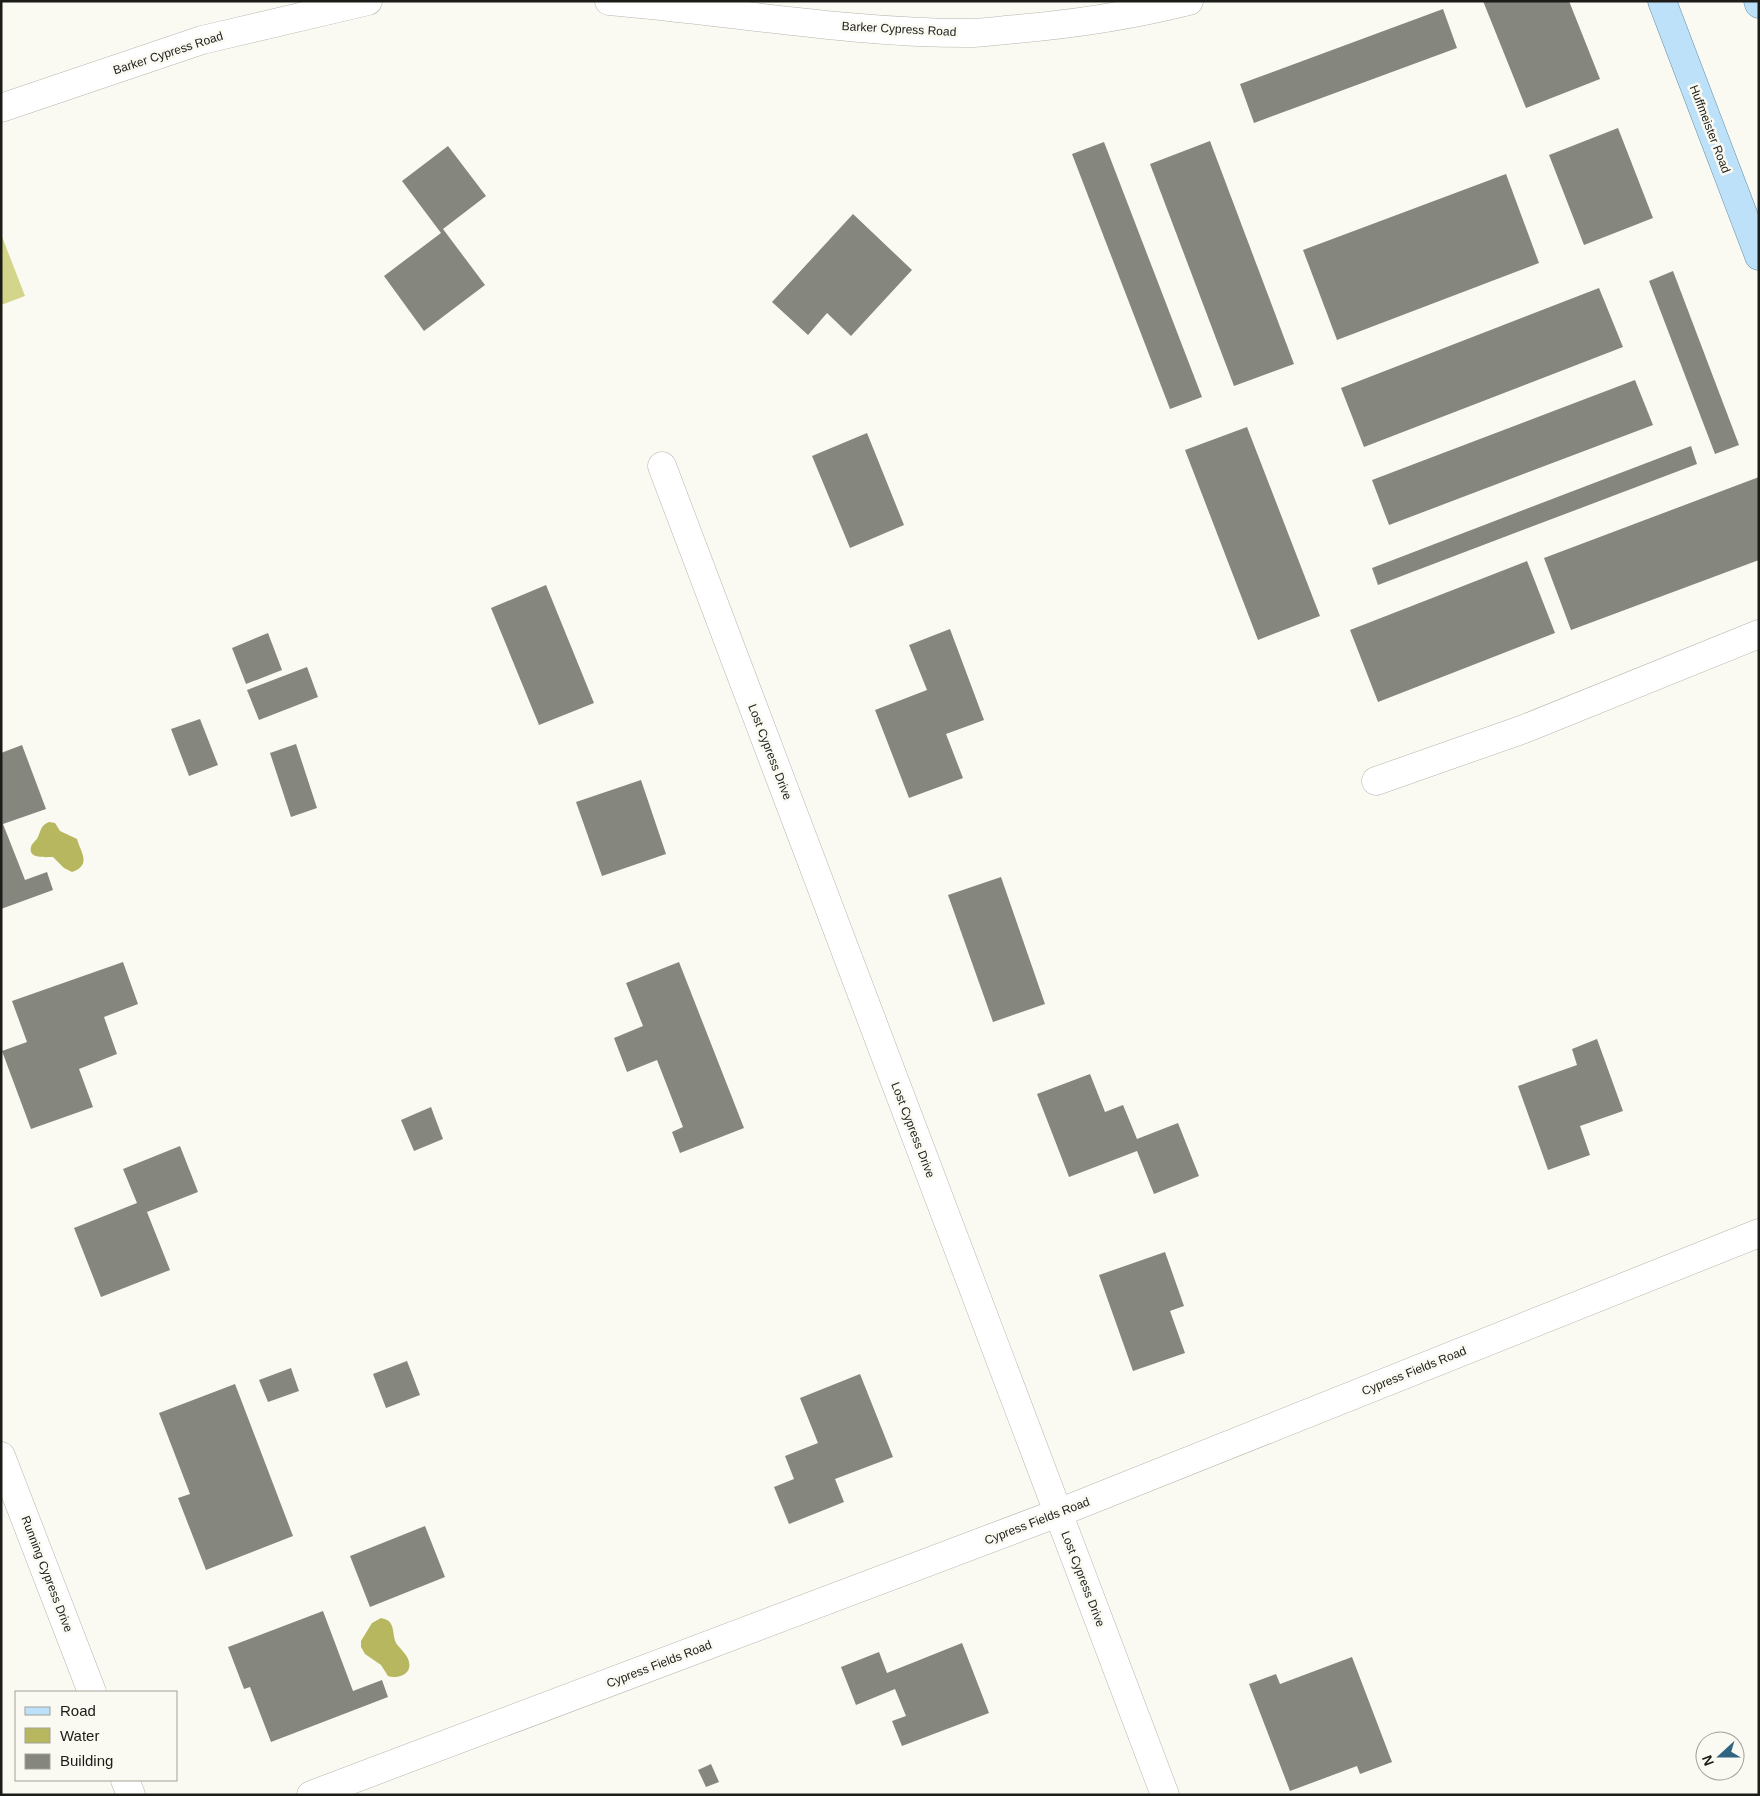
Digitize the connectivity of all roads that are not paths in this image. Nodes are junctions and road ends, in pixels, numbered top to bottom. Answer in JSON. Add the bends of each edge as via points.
{"nodes":[{"id":1,"x":368,"y":1,"type":"edge"},
{"id":2,"x":609,"y":1,"type":"edge"},
{"id":3,"x":1189,"y":1,"type":"edge"},
{"id":4,"x":1662,"y":1,"type":"edge"},
{"id":5,"x":1097,"y":10,"type":"edge"},
{"id":6,"x":1,"y":108,"type":"edge"},
{"id":7,"x":1759,"y":256,"type":"edge"},
{"id":8,"x":662,"y":466,"type":"dead end"},
{"id":9,"x":1759,"y":634,"type":"edge"},
{"id":10,"x":1376,"y":781,"type":"dead end"},
{"id":11,"x":1759,"y":1233,"type":"edge"},
{"id":12,"x":1,"y":1456,"type":"edge"},
{"id":13,"x":1058,"y":1513,"type":"junction"},
{"id":14,"x":92,"y":1691,"type":"edge"},
{"id":15,"x":125,"y":1781,"type":"edge"},
{"id":16,"x":131,"y":1795,"type":"edge"},
{"id":17,"x":311,"y":1795,"type":"edge"},
{"id":18,"x":1165,"y":1795,"type":"edge"}],
"edges":[{"from":1,"to":6,"type":"street","name":"Barker Cypress Road","via":[[202,40]]},
{"from":2,"to":5,"type":"street","name":"Barker Cypress Road","via":[[889,30],[970,33],[1058,26]]},
{"from":3,"to":5,"type":"street","name":"Barker Cypress Road"},
{"from":4,"to":7,"type":"main road","name":"Huffmeister Road"},
{"from":8,"to":13,"type":"street","name":"Lost Cypress Drive"},
{"from":9,"to":10,"type":"street","via":[[1524,729]]},
{"from":11,"to":13,"type":"street","name":"Cypress Fields Road"},
{"from":12,"to":14,"type":"street","name":"Running Cypress Drive"},
{"from":13,"to":17,"type":"street","name":"Cypress Fields Road"},
{"from":13,"to":18,"type":"street","name":"Lost Cypress Drive"},
{"from":15,"to":16,"type":"street"}]}
